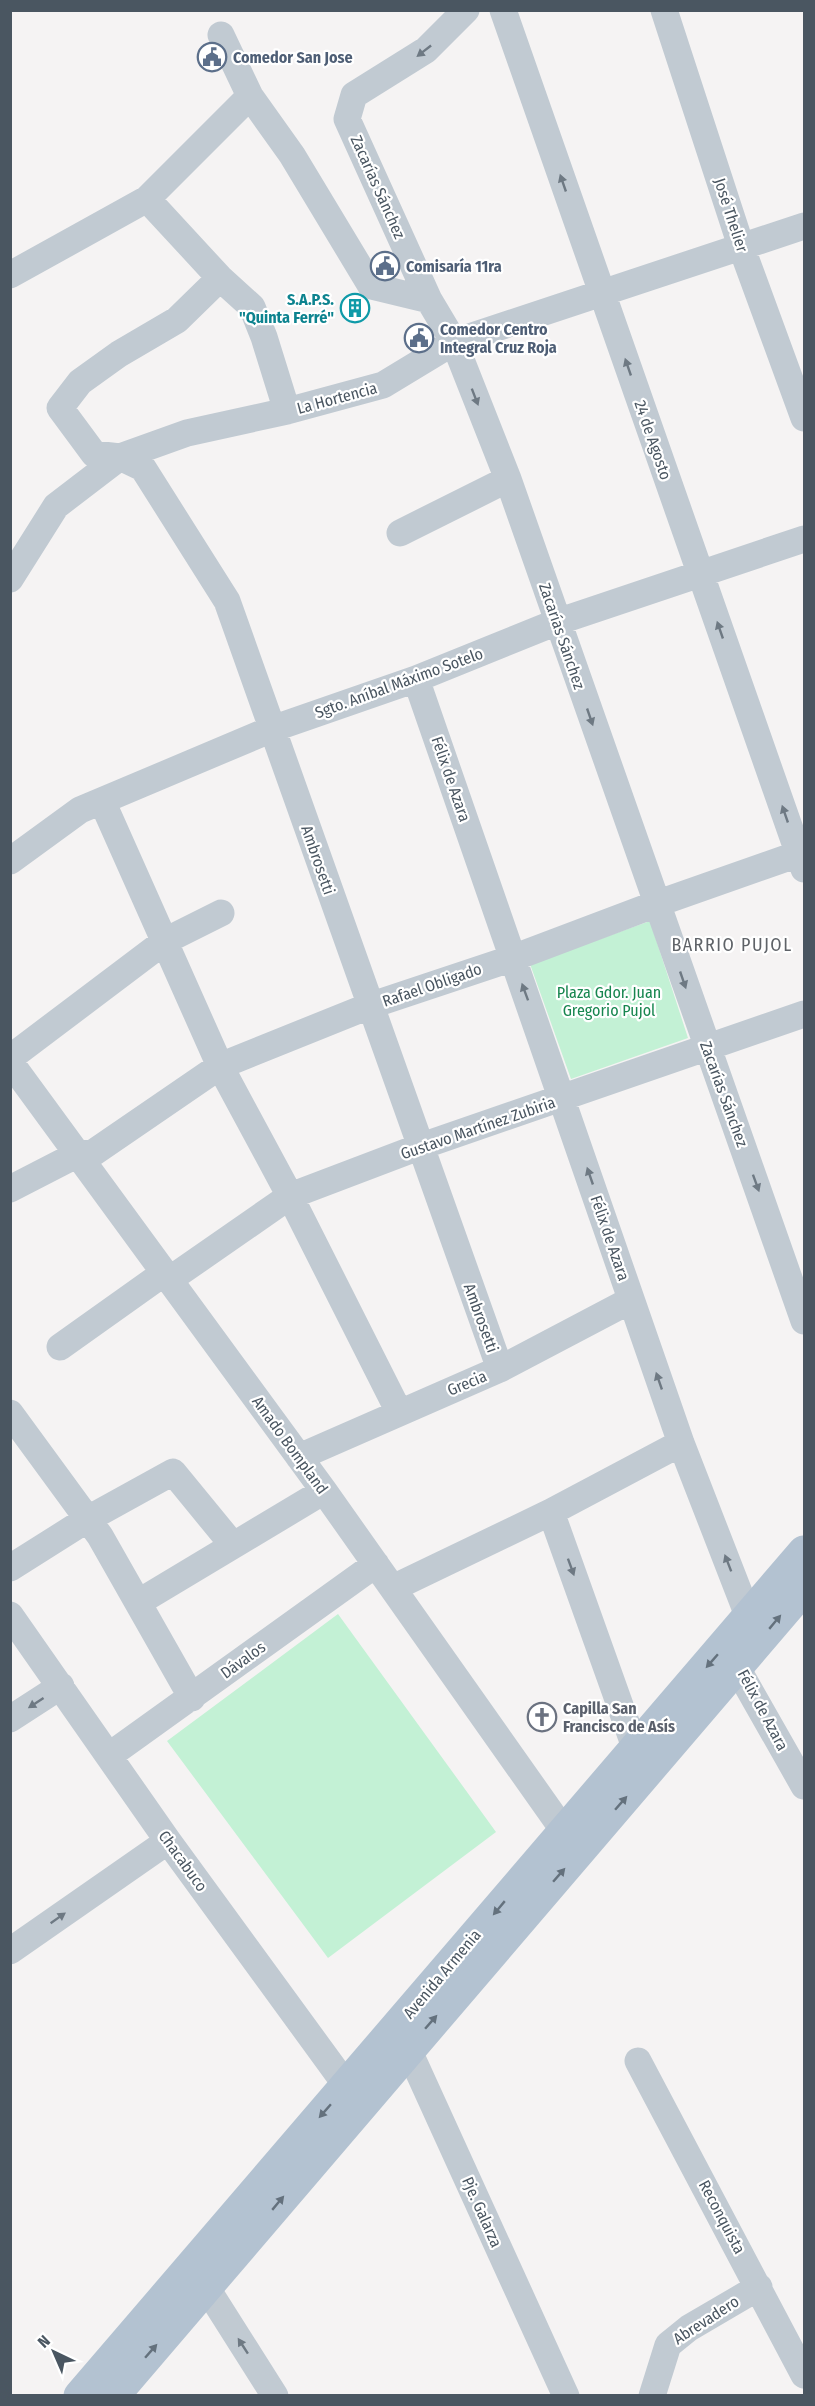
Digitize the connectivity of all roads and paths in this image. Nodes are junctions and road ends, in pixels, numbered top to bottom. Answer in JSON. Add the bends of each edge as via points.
{"nodes":[{"id":1,"x":466,"y":10,"type":"edge"},
{"id":2,"x":503,"y":10,"type":"edge"},
{"id":3,"x":664,"y":10,"type":"edge"},
{"id":4,"x":221,"y":36,"type":"dead end"},
{"id":5,"x":250,"y":96,"type":"junction"},
{"id":6,"x":147,"y":199,"type":"junction"},
{"id":7,"x":804,"y":226,"type":"edge"},
{"id":8,"x":741,"y":246,"type":"junction"},
{"id":9,"x":10,"y":275,"type":"edge"},
{"id":10,"x":220,"y":278,"type":"junction"},
{"id":11,"x":602,"y":293,"type":"junction"},
{"id":12,"x":429,"y":300,"type":"junction"},
{"id":13,"x":454,"y":342,"type":"junction"},
{"id":14,"x":287,"y":411,"type":"junction"},
{"id":15,"x":804,"y":418,"type":"edge"},
{"id":16,"x":120,"y":457,"type":"junction"},
{"id":17,"x":508,"y":479,"type":"junction"},
{"id":18,"x":400,"y":532,"type":"dead end"},
{"id":19,"x":804,"y":539,"type":"edge"},
{"id":20,"x":700,"y":574,"type":"junction"},
{"id":21,"x":10,"y":579,"type":"edge"},
{"id":22,"x":557,"y":622,"type":"junction"},
{"id":23,"x":416,"y":679,"type":"junction"},
{"id":24,"x":272,"y":729,"type":"junction"},
{"id":25,"x":102,"y":801,"type":"junction"},
{"id":26,"x":803,"y":858,"type":"edge"},
{"id":27,"x":10,"y":861,"type":"edge"},
{"id":28,"x":656,"y":904,"type":"junction"},
{"id":29,"x":221,"y":913,"type":"dead end"},
{"id":30,"x":165,"y":941,"type":"junction"},
{"id":31,"x":513,"y":958,"type":"junction"},
{"id":32,"x":369,"y":1006,"type":"junction"},
{"id":33,"x":804,"y":1014,"type":"edge"},
{"id":34,"x":707,"y":1046,"type":"junction"},
{"id":35,"x":10,"y":1058,"type":"edge"},
{"id":36,"x":10,"y":1062,"type":"edge"},
{"id":37,"x":220,"y":1066,"type":"junction"},
{"id":38,"x":563,"y":1098,"type":"junction"},
{"id":39,"x":419,"y":1147,"type":"junction"},
{"id":40,"x":78,"y":1154,"type":"junction"},
{"id":41,"x":10,"y":1189,"type":"edge"},
{"id":42,"x":290,"y":1196,"type":"junction"},
{"id":43,"x":167,"y":1276,"type":"junction"},
{"id":44,"x":631,"y":1300,"type":"junction"},
{"id":45,"x":804,"y":1321,"type":"edge"},
{"id":46,"x":60,"y":1347,"type":"dead end"},
{"id":47,"x":500,"y":1369,"type":"junction"},
{"id":48,"x":399,"y":1412,"type":"junction"},
{"id":49,"x":10,"y":1413,"type":"edge"},
{"id":50,"x":681,"y":1443,"type":"junction"},
{"id":51,"x":299,"y":1457,"type":"junction"},
{"id":52,"x":324,"y":1491,"type":"junction"},
{"id":53,"x":551,"y":1512,"type":"junction"},
{"id":54,"x":86,"y":1520,"type":"junction"},
{"id":55,"x":232,"y":1544,"type":"junction"},
{"id":56,"x":804,"y":1552,"type":"edge"},
{"id":57,"x":376,"y":1564,"type":"junction"},
{"id":58,"x":10,"y":1568,"type":"edge"},
{"id":59,"x":393,"y":1588,"type":"junction"},
{"id":60,"x":804,"y":1588,"type":"edge"},
{"id":61,"x":139,"y":1602,"type":"junction"},
{"id":62,"x":10,"y":1615,"type":"edge"},
{"id":63,"x":749,"y":1618,"type":"junction"},
{"id":64,"x":737,"y":1668,"type":"junction"},
{"id":65,"x":61,"y":1686,"type":"junction"},
{"id":66,"x":192,"y":1698,"type":"junction"},
{"id":67,"x":10,"y":1719,"type":"edge"},
{"id":68,"x":110,"y":1755,"type":"junction"},
{"id":69,"x":645,"y":1757,"type":"junction"},
{"id":70,"x":804,"y":1786,"type":"edge"},
{"id":71,"x":574,"y":1839,"type":"junction"},
{"id":72,"x":168,"y":1841,"type":"junction"},
{"id":73,"x":10,"y":1952,"type":"edge"},
{"id":74,"x":399,"y":2042,"type":"junction"},
{"id":75,"x":638,"y":2061,"type":"dead end"},
{"id":76,"x":355,"y":2093,"type":"junction"},
{"id":77,"x":196,"y":2279,"type":"junction"},
{"id":78,"x":759,"y":2287,"type":"junction"},
{"id":79,"x":804,"y":2375,"type":"edge"},
{"id":80,"x":80,"y":2396,"type":"edge"},
{"id":81,"x":113,"y":2396,"type":"edge"},
{"id":82,"x":275,"y":2396,"type":"edge"},
{"id":83,"x":566,"y":2396,"type":"edge"},
{"id":84,"x":652,"y":2396,"type":"edge"}],
"edges":[{"from":1,"to":12,"type":"street","name":"Zacarías Sánchez","one_way":true,"via":[[426,50],[354,95],[347,119]]},
{"from":11,"to":2,"type":"street","name":"24 de Agosto","one_way":true},
{"from":3,"to":8,"type":"street","name":"José Thelier"},
{"from":4,"to":5,"type":"street"},
{"from":5,"to":6,"type":"street"},
{"from":5,"to":12,"type":"street","via":[[292,155],[371,286]]},
{"from":6,"to":9,"type":"street"},
{"from":6,"to":10,"type":"street"},
{"from":7,"to":8,"type":"street","name":"La Hortencia"},
{"from":8,"to":11,"type":"street","name":"La Hortencia"},
{"from":8,"to":15,"type":"street","name":"José Thelier"},
{"from":10,"to":14,"type":"street","via":[[252,307]]},
{"from":10,"to":16,"type":"street","name":"Ambrosetti","via":[[177,320],[118,354],[80,382],[60,408],[94,454]]},
{"from":11,"to":13,"type":"street","name":"La Hortencia"},
{"from":20,"to":11,"type":"street","name":"24 de Agosto","one_way":true},
{"from":12,"to":13,"type":"street","name":"Zacarías Sánchez"},
{"from":13,"to":14,"type":"street","name":"La Hortencia","via":[[383,385]]},
{"from":13,"to":17,"type":"street","name":"Zacarías Sánchez","one_way":true},
{"from":14,"to":16,"type":"street","name":"La Hortencia","via":[[187,433]]},
{"from":16,"to":21,"type":"street","name":"La Hortencia","via":[[56,506]]},
{"from":16,"to":24,"type":"street","name":"Ambrosetti","via":[[143,468],[227,600]]},
{"from":17,"to":18,"type":"street"},
{"from":17,"to":22,"type":"street","name":"Zacarías Sánchez"},
{"from":19,"to":20,"type":"street","name":"Sgto. Aníbal Máximo Sotelo"},
{"from":20,"to":22,"type":"street","name":"Sgto. Aníbal Máximo Sotelo"},
{"from":26,"to":20,"type":"street","name":"24 de Agosto","one_way":true},
{"from":22,"to":23,"type":"street","name":"Sgto. Aníbal Máximo Sotelo"},
{"from":22,"to":28,"type":"street","name":"Zacarías Sánchez","one_way":true},
{"from":23,"to":24,"type":"street","name":"Sgto. Aníbal Máximo Sotelo"},
{"from":23,"to":31,"type":"street","name":"Félix de Azara"},
{"from":24,"to":25,"type":"street","name":"Sgto. Aníbal Máximo Sotelo"},
{"from":24,"to":32,"type":"street","name":"Ambrosetti"},
{"from":25,"to":27,"type":"street","name":"Sgto. Aníbal Máximo Sotelo","via":[[66,819]]},
{"from":25,"to":30,"type":"street"},
{"from":26,"to":28,"type":"street","name":"Rafael Obligado"},
{"from":28,"to":31,"type":"street","name":"Rafael Obligado"},
{"from":28,"to":34,"type":"street","name":"Zacarías Sánchez","one_way":true},
{"from":29,"to":30,"type":"street"},
{"from":30,"to":35,"type":"street"},
{"from":30,"to":37,"type":"street"},
{"from":31,"to":32,"type":"street","name":"Rafael Obligado"},
{"from":38,"to":31,"type":"street","name":"Félix de Azara","one_way":true},
{"from":32,"to":37,"type":"street","name":"Rafael Obligado"},
{"from":32,"to":39,"type":"street","name":"Ambrosetti"},
{"from":33,"to":34,"type":"street","name":"Gustavo Martínez Zubiria"},
{"from":34,"to":38,"type":"street","name":"Gustavo Martínez Zubiria"},
{"from":34,"to":45,"type":"street","name":"Zacarías Sánchez","one_way":true},
{"from":36,"to":40,"type":"street","name":"Amado Bompland"},
{"from":37,"to":40,"type":"street","name":"Rafael Obligado","via":[[93,1153]]},
{"from":37,"to":42,"type":"street"},
{"from":38,"to":39,"type":"street","name":"Gustavo Martínez Zubiria"},
{"from":44,"to":38,"type":"street","name":"Félix de Azara","one_way":true},
{"from":39,"to":42,"type":"street","name":"Gustavo Martínez Zubiria"},
{"from":39,"to":47,"type":"street","name":"Ambrosetti"},
{"from":40,"to":41,"type":"street"},
{"from":40,"to":43,"type":"street","name":"Amado Bompland"},
{"from":42,"to":43,"type":"street","name":"Gustavo Martínez Zubiria"},
{"from":42,"to":48,"type":"street"},
{"from":43,"to":46,"type":"street","name":"Gustavo Martínez Zubiria"},
{"from":43,"to":51,"type":"street","name":"Amado Bompland"},
{"from":44,"to":47,"type":"street","name":"Grecia"},
{"from":50,"to":44,"type":"street","name":"Félix de Azara","one_way":true},
{"from":47,"to":48,"type":"street","name":"Grecia"},
{"from":48,"to":51,"type":"street","name":"Grecia"},
{"from":49,"to":54,"type":"street"},
{"from":50,"to":53,"type":"street"},
{"from":63,"to":50,"type":"street","name":"Félix de Azara","one_way":true},
{"from":51,"to":52,"type":"street","name":"Amado Bompland"},
{"from":52,"to":55,"type":"street"},
{"from":52,"to":57,"type":"street","name":"Amado Bompland"},
{"from":53,"to":59,"type":"street"},
{"from":53,"to":69,"type":"street","one_way":true},
{"from":54,"to":55,"type":"street","via":[[173,1472]]},
{"from":54,"to":58,"type":"street"},
{"from":54,"to":61,"type":"street","via":[[100,1536]]},
{"from":55,"to":61,"type":"street"},
{"from":56,"to":63,"type":"main road","name":"Avenida Armenia"},
{"from":57,"to":59,"type":"street","name":"Amado Bompland"},
{"from":57,"to":66,"type":"street","name":"Dávalos"},
{"from":59,"to":71,"type":"street","name":"Amado Bompland"},
{"from":64,"to":60,"type":"main road","name":"Avenida Armenia","one_way":true},
{"from":61,"to":66,"type":"street"},
{"from":62,"to":65,"type":"street","name":"Chacabuco"},
{"from":63,"to":64,"type":"street","name":"Félix de Azara"},
{"from":63,"to":69,"type":"main road","name":"Avenida Armenia","one_way":true},
{"from":64,"to":69,"type":"main road","name":"Avenida Armenia"},
{"from":64,"to":70,"type":"street","name":"Félix de Azara"},
{"from":65,"to":67,"type":"street","one_way":true},
{"from":65,"to":68,"type":"street","name":"Chacabuco"},
{"from":66,"to":68,"type":"street","name":"Dávalos"},
{"from":68,"to":72,"type":"street","name":"Chacabuco"},
{"from":69,"to":71,"type":"main road","name":"Avenida Armenia"},
{"from":71,"to":74,"type":"main road","name":"Avenida Armenia"},
{"from":73,"to":72,"type":"street","one_way":true},
{"from":72,"to":76,"type":"street","name":"Chacabuco"},
{"from":74,"to":76,"type":"main road","name":"Avenida Armenia"},
{"from":74,"to":83,"type":"street","name":"Pje. Galarza"},
{"from":75,"to":78,"type":"street","name":"Reconquista"},
{"from":76,"to":77,"type":"main road","name":"Avenida Armenia"},
{"from":77,"to":80,"type":"main road","name":"Avenida Armenia"},
{"from":81,"to":77,"type":"main road","name":"Avenida Armenia","one_way":true},
{"from":82,"to":77,"type":"street","one_way":true},
{"from":78,"to":79,"type":"street","name":"Reconquista"},
{"from":78,"to":84,"type":"street","name":"Abrevadero","via":[[689,2328],[668,2345]]}]}
